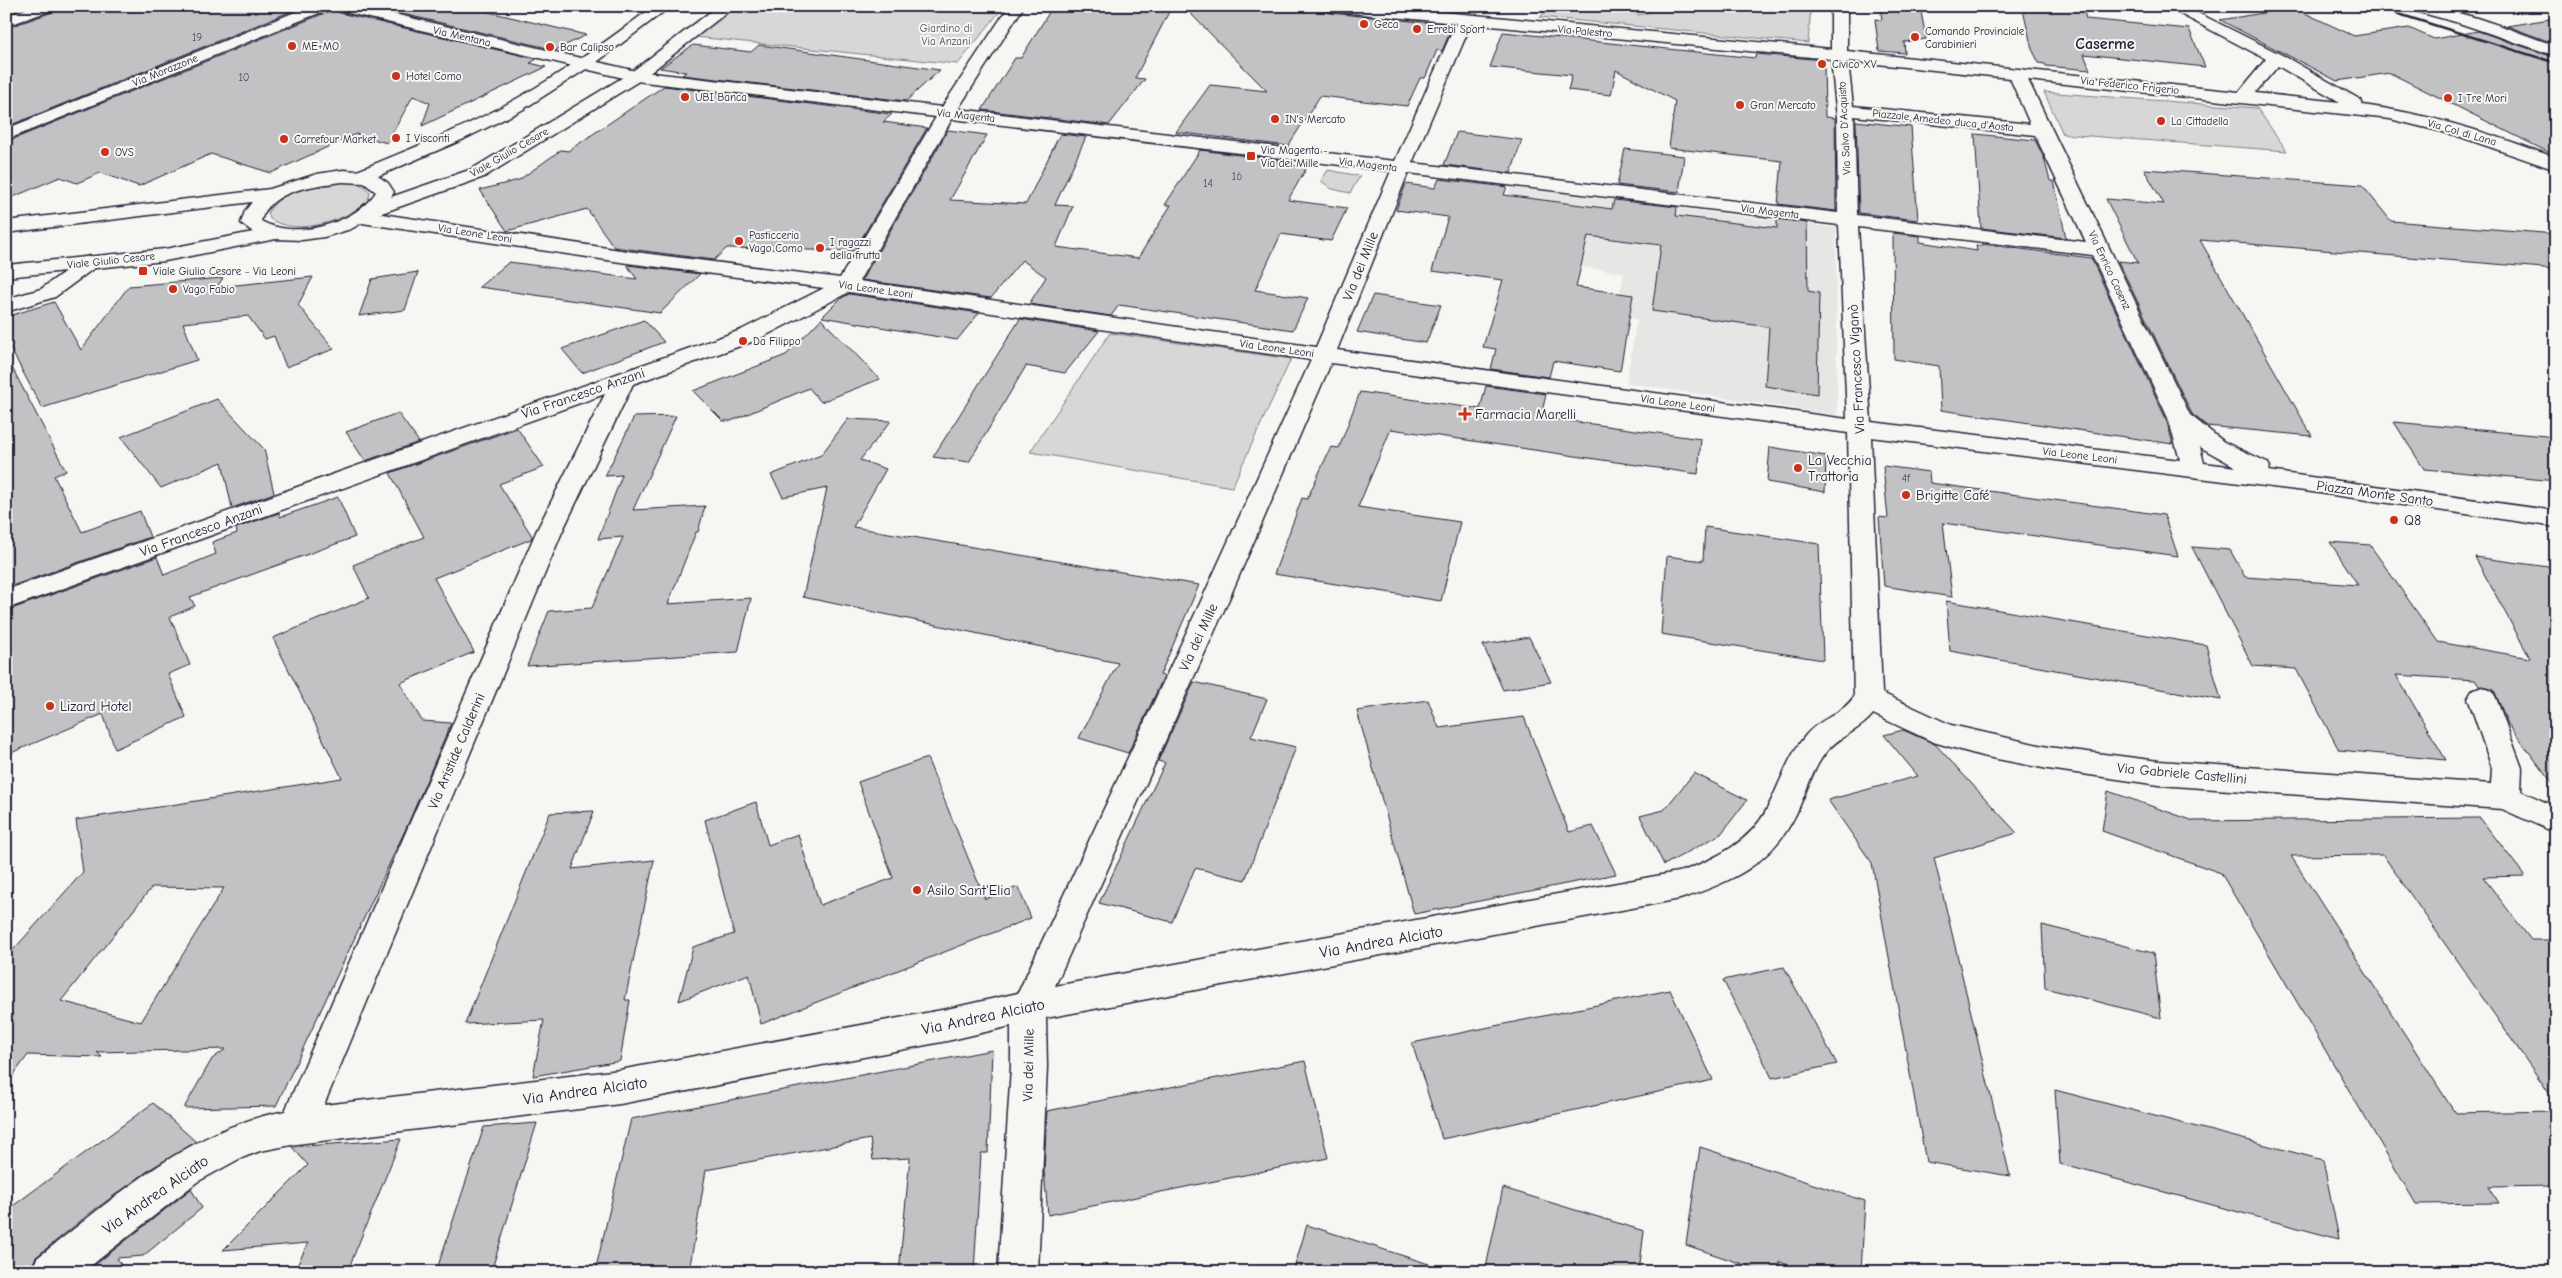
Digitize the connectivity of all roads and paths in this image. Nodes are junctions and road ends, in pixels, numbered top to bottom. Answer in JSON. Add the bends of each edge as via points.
{"nodes":[{"id":1,"x":50,"y":6,"type":"edge"},
{"id":2,"x":324,"y":6,"type":"edge"},
{"id":3,"x":340,"y":6,"type":"edge"},
{"id":4,"x":664,"y":6,"type":"edge"},
{"id":5,"x":728,"y":6,"type":"edge"},
{"id":6,"x":1017,"y":6,"type":"edge"},
{"id":7,"x":1330,"y":6,"type":"edge"},
{"id":8,"x":1839,"y":6,"type":"edge"},
{"id":9,"x":2172,"y":6,"type":"edge"},
{"id":10,"x":2413,"y":6,"type":"edge"},
{"id":11,"x":1465,"y":20,"type":"junction"},
{"id":12,"x":6,"y":21,"type":"edge"},
{"id":13,"x":2556,"y":51,"type":"edge"},
{"id":14,"x":1839,"y":55,"type":"junction"},
{"id":15,"x":2276,"y":58,"type":"junction"},
{"id":16,"x":585,"y":65,"type":"junction"},
{"id":17,"x":2017,"y":74,"type":"junction"},
{"id":18,"x":636,"y":76,"type":"junction"},
{"id":19,"x":2244,"y":96,"type":"junction"},
{"id":20,"x":1845,"y":110,"type":"junction"},
{"id":21,"x":2364,"y":110,"type":"junction"},
{"id":22,"x":947,"y":113,"type":"junction"},
{"id":23,"x":2042,"y":130,"type":"junction"},
{"id":24,"x":6,"y":135,"type":"edge"},
{"id":25,"x":1169,"y":138,"type":"junction"},
{"id":26,"x":1156,"y":152,"type":"dead end"},
{"id":27,"x":2556,"y":165,"type":"edge"},
{"id":28,"x":1400,"y":168,"type":"junction"},
{"id":29,"x":359,"y":177,"type":"junction"},
{"id":30,"x":273,"y":194,"type":"junction"},
{"id":31,"x":368,"y":214,"type":"junction"},
{"id":32,"x":1848,"y":220,"type":"junction"},
{"id":33,"x":6,"y":227,"type":"edge"},
{"id":34,"x":273,"y":234,"type":"junction"},
{"id":35,"x":2101,"y":250,"type":"junction"},
{"id":36,"x":90,"y":262,"type":"junction"},
{"id":37,"x":6,"y":271,"type":"edge"},
{"id":38,"x":846,"y":285,"type":"junction"},
{"id":39,"x":6,"y":306,"type":"edge"},
{"id":40,"x":1324,"y":355,"type":"junction"},
{"id":41,"x":624,"y":379,"type":"junction"},
{"id":42,"x":2180,"y":418,"type":"junction"},
{"id":43,"x":1859,"y":428,"type":"junction"},
{"id":44,"x":2194,"y":469,"type":"junction"},
{"id":45,"x":2305,"y":483,"type":"junction"},
{"id":46,"x":2556,"y":519,"type":"edge"},
{"id":47,"x":6,"y":600,"type":"edge"},
{"id":48,"x":2482,"y":698,"type":"dead end"},
{"id":49,"x":1868,"y":699,"type":"junction"},
{"id":50,"x":2506,"y":797,"type":"junction"},
{"id":51,"x":2556,"y":821,"type":"edge"},
{"id":52,"x":1029,"y":1006,"type":"junction"},
{"id":53,"x":297,"y":1126,"type":"junction"},
{"id":54,"x":51,"y":1272,"type":"edge"},
{"id":55,"x":1018,"y":1272,"type":"edge"}],
"edges":[{"from":1,"to":12,"type":"street"},
{"from":2,"to":24,"type":"street","name":"Via Morazzone"},
{"from":3,"to":16,"type":"street","name":"Via Mentana"},
{"from":4,"to":16,"type":"street"},
{"from":5,"to":18,"type":"street","name":"Viale Giulio Cesare"},
{"from":6,"to":22,"type":"street"},
{"from":7,"to":11,"type":"street","name":"Via Palestro"},
{"from":8,"to":14,"type":"street","name":"Via Salvo D'Acquisto"},
{"from":9,"to":15,"type":"street","name":"Via Col di Lana"},
{"from":10,"to":13,"type":"street"},
{"from":11,"to":14,"type":"street","name":"Via Palestro"},
{"from":11,"to":28,"type":"street","name":"Via dei Mille"},
{"from":14,"to":17,"type":"street"},
{"from":14,"to":20,"type":"street","name":"Via Salvo D'Acquisto"},
{"from":15,"to":19,"type":"street"},
{"from":15,"to":21,"type":"street","name":"Via Col di Lana"},
{"from":16,"to":18,"type":"street","name":"Via Mentana"},
{"from":16,"to":29,"type":"street","via":[[515,107]]},
{"from":17,"to":19,"type":"street","name":"Via Federico Frigerio"},
{"from":17,"to":23,"type":"street","name":"Via Enrico Cosenz"},
{"from":18,"to":22,"type":"street","name":"Via Magenta"},
{"from":18,"to":31,"type":"street","name":"Viale Giulio Cesare","via":[[478,173]]},
{"from":19,"to":21,"type":"street","name":"Via Col di Lana"},
{"from":20,"to":23,"type":"street","name":"Piazzale Amedeo duca d'Aosta"},
{"from":20,"to":32,"type":"street","name":"Via Salvo D'Acquisto"},
{"from":21,"to":27,"type":"street","name":"Via Col di Lana","via":[[2447,126],[2503,143]]},
{"from":22,"to":25,"type":"street","name":"Via Magenta"},
{"from":22,"to":38,"type":"street"},
{"from":23,"to":35,"type":"street","name":"Via Enrico Cosenz"},
{"from":25,"to":26,"type":"street"},
{"from":25,"to":28,"type":"street","name":"Via Magenta"},
{"from":28,"to":32,"type":"street","name":"Via Magenta"},
{"from":28,"to":40,"type":"street","name":"Via dei Mille"},
{"from":29,"to":30,"type":"street","via":[[343,176],[307,182]]},
{"from":29,"to":31,"type":"street","via":[[382,185],[385,192],[382,201]]},
{"from":30,"to":33,"type":"street"},
{"from":30,"to":34,"type":"street","via":[[251,214],[251,223],[258,230]]},
{"from":31,"to":34,"type":"street","name":"Viale Giulio Cesare","via":[[318,232]]},
{"from":31,"to":38,"type":"street","name":"Via Leone Leoni","via":[[627,257]]},
{"from":32,"to":35,"type":"street","name":"Via Magenta"},
{"from":32,"to":43,"type":"street","name":"Via Francesco Viganò"},
{"from":34,"to":36,"type":"street","name":"Viale Giulio Cesare","via":[[202,249]]},
{"from":35,"to":42,"type":"street","name":"Via Enrico Cosenz"},
{"from":36,"to":37,"type":"street","name":"Viale Giulio Cesare"},
{"from":36,"to":39,"type":"street","via":[[48,293]]},
{"from":38,"to":40,"type":"street","name":"Via Leone Leoni"},
{"from":38,"to":41,"type":"street","name":"Via Francesco Anzani","via":[[749,335]]},
{"from":40,"to":43,"type":"street","name":"Via Leone Leoni"},
{"from":40,"to":52,"type":"street","name":"Via dei Mille"},
{"from":41,"to":47,"type":"street","name":"Via Francesco Anzani"},
{"from":41,"to":53,"type":"street","name":"Via Aristide Calderini","via":[[549,532]]},
{"from":42,"to":44,"type":"street","name":"Via Enrico Cosenz"},
{"from":42,"to":45,"type":"street","via":[[2220,451]]},
{"from":43,"to":44,"type":"street","name":"Via Leone Leoni"},
{"from":43,"to":49,"type":"street","name":"Via Francesco Viganò"},
{"from":44,"to":45,"type":"street","name":"Piazza Monte Santo"},
{"from":45,"to":46,"type":"street","name":"Piazza Monte Santo"},
{"from":48,"to":50,"type":"street","via":[[2507,768]]},
{"from":49,"to":50,"type":"street","name":"Via Gabriele Castellini","via":[[1943,734],[2048,758],[2158,773]]},
{"from":49,"to":52,"type":"street","name":"Via Andrea Alciato","via":[[1853,719],[1824,734],[1804,762],[1779,817],[1762,840],[1740,859],[1712,875],[1680,886]]},
{"from":50,"to":51,"type":"street","name":"Via Gabriele Castellini"},
{"from":52,"to":53,"type":"street","name":"Via Andrea Alciato","via":[[947,1025],[620,1088]]},
{"from":52,"to":55,"type":"street","name":"Via dei Mille","via":[[1029,1067]]},
{"from":53,"to":54,"type":"street","name":"Via Andrea Alciato","via":[[260,1133],[226,1146],[184,1169]]}]}
